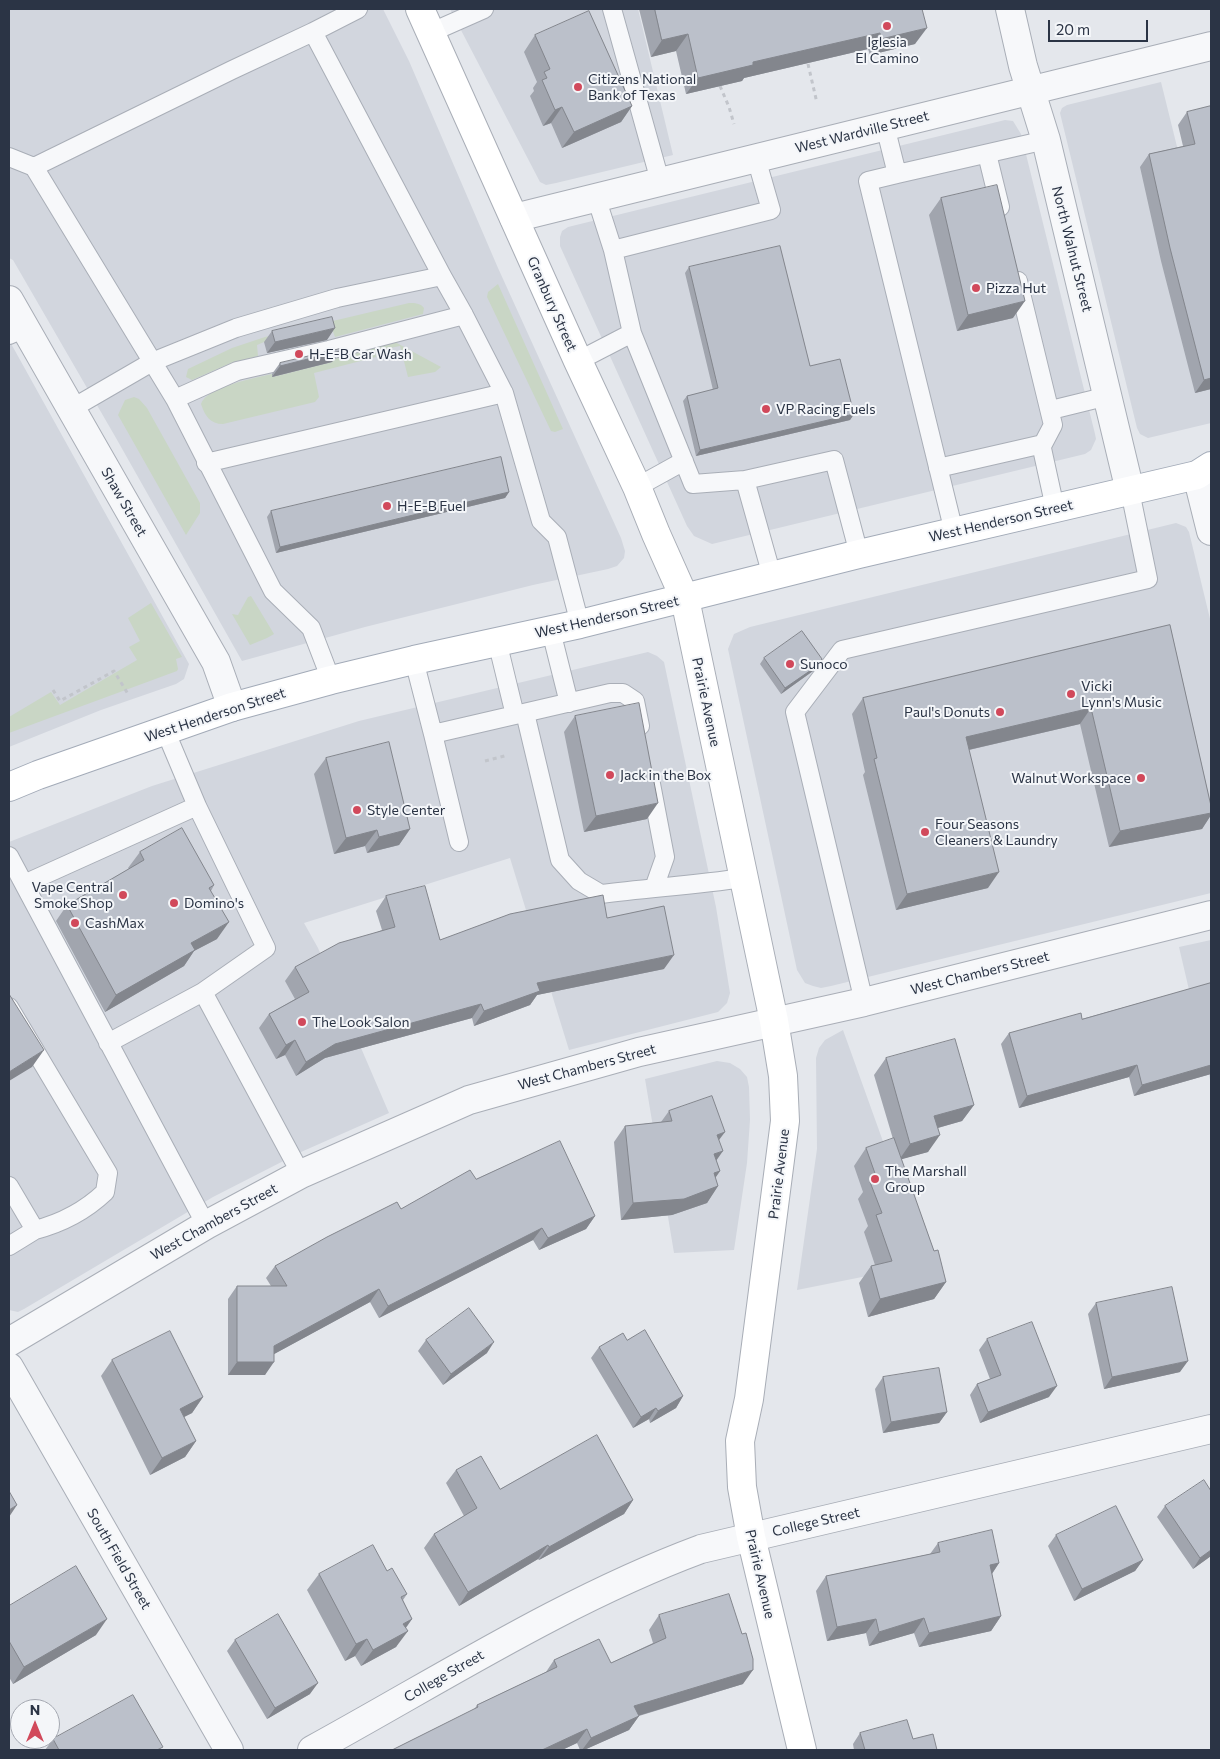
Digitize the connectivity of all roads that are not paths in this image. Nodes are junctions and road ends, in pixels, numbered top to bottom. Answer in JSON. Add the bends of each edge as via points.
{"nodes":[{"id":1,"x":358,"y":9,"type":"edge"},
{"id":2,"x":484,"y":9,"type":"edge"},
{"id":3,"x":612,"y":9,"type":"edge"},
{"id":4,"x":1010,"y":9,"type":"edge"},
{"id":5,"x":426,"y":20,"type":"edge"},
{"id":6,"x":313,"y":32,"type":"junction"},
{"id":7,"x":1211,"y":46,"type":"edge"},
{"id":8,"x":1032,"y":90,"type":"junction"},
{"id":9,"x":885,"y":126,"type":"junction"},
{"id":10,"x":1046,"y":140,"type":"junction"},
{"id":11,"x":987,"y":154,"type":"junction"},
{"id":12,"x":9,"y":157,"type":"edge"},
{"id":13,"x":756,"y":158,"type":"junction"},
{"id":14,"x":34,"y":167,"type":"junction"},
{"id":15,"x":897,"y":174,"type":"junction"},
{"id":16,"x":660,"y":180,"type":"junction"},
{"id":17,"x":596,"y":197,"type":"junction"},
{"id":18,"x":514,"y":218,"type":"junction"},
{"id":19,"x":1003,"y":220,"type":"edge"},
{"id":20,"x":612,"y":250,"type":"junction"},
{"id":21,"x":1015,"y":268,"type":"edge"},
{"id":22,"x":442,"y":276,"type":"junction"},
{"id":23,"x":9,"y":300,"type":"edge"},
{"id":24,"x":464,"y":315,"type":"junction"},
{"id":25,"x":17,"y":332,"type":"edge"},
{"id":26,"x":632,"y":333,"type":"junction"},
{"id":27,"x":578,"y":361,"type":"junction"},
{"id":28,"x":152,"y":362,"type":"junction"},
{"id":29,"x":504,"y":393,"type":"junction"},
{"id":30,"x":1108,"y":396,"type":"junction"},
{"id":31,"x":175,"y":399,"type":"junction"},
{"id":32,"x":71,"y":409,"type":"junction"},
{"id":33,"x":1050,"y":410,"type":"junction"},
{"id":34,"x":1041,"y":444,"type":"junction"},
{"id":35,"x":684,"y":460,"type":"junction"},
{"id":36,"x":206,"y":463,"type":"junction"},
{"id":37,"x":938,"y":468,"type":"junction"},
{"id":38,"x":1206,"y":472,"type":"edge"},
{"id":39,"x":745,"y":480,"type":"junction"},
{"id":40,"x":637,"y":487,"type":"junction"},
{"id":41,"x":1130,"y":491,"type":"junction"},
{"id":42,"x":1055,"y":508,"type":"junction"},
{"id":43,"x":1211,"y":531,"type":"edge"},
{"id":44,"x":954,"y":532,"type":"junction"},
{"id":45,"x":859,"y":554,"type":"junction"},
{"id":46,"x":772,"y":576,"type":"junction"},
{"id":47,"x":684,"y":599,"type":"junction"},
{"id":48,"x":580,"y":624,"type":"junction"},
{"id":49,"x":551,"y":631,"type":"junction"},
{"id":50,"x":496,"y":641,"type":"junction"},
{"id":51,"x":414,"y":660,"type":"junction"},
{"id":52,"x":331,"y":680,"type":"junction"},
{"id":53,"x":569,"y":703,"type":"junction"},
{"id":54,"x":232,"y":707,"type":"junction"},
{"id":55,"x":520,"y":714,"type":"junction"},
{"id":56,"x":165,"y":730,"type":"junction"},
{"id":57,"x":433,"y":734,"type":"junction"},
{"id":58,"x":643,"y":740,"type":"edge"},
{"id":59,"x":648,"y":769,"type":"edge"},
{"id":60,"x":9,"y":787,"type":"edge"},
{"id":61,"x":197,"y":806,"type":"junction"},
{"id":62,"x":459,"y":842,"type":"dead end"},
{"id":63,"x":9,"y":856,"type":"edge"},
{"id":64,"x":743,"y":878,"type":"junction"},
{"id":65,"x":24,"y":884,"type":"junction"},
{"id":66,"x":654,"y":888,"type":"junction"},
{"id":67,"x":1211,"y":915,"type":"edge"},
{"id":68,"x":204,"y":992,"type":"junction"},
{"id":69,"x":864,"y":1002,"type":"junction"},
{"id":70,"x":9,"y":1007,"type":"edge"},
{"id":71,"x":774,"y":1021,"type":"junction"},
{"id":72,"x":108,"y":1043,"type":"junction"},
{"id":73,"x":301,"y":1174,"type":"junction"},
{"id":74,"x":9,"y":1186,"type":"edge"},
{"id":75,"x":206,"y":1225,"type":"junction"},
{"id":76,"x":35,"y":1230,"type":"junction"},
{"id":77,"x":9,"y":1246,"type":"edge"},
{"id":78,"x":9,"y":1342,"type":"edge"},
{"id":79,"x":9,"y":1367,"type":"edge"},
{"id":80,"x":1211,"y":1429,"type":"edge"},
{"id":81,"x":751,"y":1537,"type":"junction"},
{"id":82,"x":229,"y":1750,"type":"edge"},
{"id":83,"x":312,"y":1750,"type":"edge"},
{"id":84,"x":802,"y":1750,"type":"edge"}],
"edges":[{"from":1,"to":6,"type":"lane"},
{"from":2,"to":5,"type":"lane"},
{"from":3,"to":16,"type":"lane"},
{"from":4,"to":8,"type":"street","name":"North Walnut Street"},
{"from":5,"to":18,"type":"street","name":"Granbury Street"},
{"from":6,"to":14,"type":"lane"},
{"from":6,"to":22,"type":"lane"},
{"from":7,"to":8,"type":"street","name":"West Wardville Street"},
{"from":8,"to":9,"type":"street","name":"West Wardville Street"},
{"from":8,"to":10,"type":"street","name":"North Walnut Street"},
{"from":9,"to":13,"type":"street","name":"West Wardville Street"},
{"from":9,"to":15,"type":"lane"},
{"from":10,"to":11,"type":"lane"},
{"from":10,"to":30,"type":"street","name":"North Walnut Street"},
{"from":11,"to":15,"type":"lane"},
{"from":11,"to":19,"type":"lane"},
{"from":12,"to":14,"type":"lane"},
{"from":13,"to":16,"type":"street","name":"West Wardville Street"},
{"from":13,"to":20,"type":"lane","via":[[771,210]]},
{"from":14,"to":28,"type":"lane"},
{"from":15,"to":37,"type":"lane","via":[[868,181]]},
{"from":16,"to":17,"type":"street","name":"West Wardville Street"},
{"from":17,"to":18,"type":"street","name":"West Wardville Street"},
{"from":17,"to":20,"type":"lane"},
{"from":18,"to":27,"type":"street","name":"Granbury Street"},
{"from":20,"to":26,"type":"lane"},
{"from":21,"to":33,"type":"lane"},
{"from":22,"to":24,"type":"lane"},
{"from":22,"to":28,"type":"lane","via":[[336,298],[236,328]]},
{"from":23,"to":25,"type":"street","name":"Shaw Street"},
{"from":24,"to":29,"type":"lane"},
{"from":24,"to":31,"type":"lane","via":[[237,371]]},
{"from":25,"to":32,"type":"street","name":"Shaw Street"},
{"from":26,"to":27,"type":"lane"},
{"from":26,"to":35,"type":"lane"},
{"from":27,"to":40,"type":"street","name":"Granbury Street"},
{"from":28,"to":31,"type":"lane"},
{"from":28,"to":32,"type":"lane"},
{"from":29,"to":36,"type":"lane"},
{"from":29,"to":48,"type":"lane","via":[[541,521],[557,537]]},
{"from":30,"to":33,"type":"lane"},
{"from":30,"to":41,"type":"street","name":"North Walnut Street"},
{"from":31,"to":36,"type":"lane"},
{"from":32,"to":54,"type":"street","name":"Shaw Street","via":[[216,662]]},
{"from":33,"to":34,"type":"lane","via":[[1053,425]]},
{"from":34,"to":37,"type":"lane"},
{"from":34,"to":42,"type":"lane"},
{"from":35,"to":39,"type":"lane","via":[[693,484]]},
{"from":35,"to":40,"type":"lane"},
{"from":36,"to":52,"type":"lane","via":[[273,591],[311,628]]},
{"from":37,"to":44,"type":"lane"},
{"from":38,"to":41,"type":"street","name":"West Henderson Street"},
{"from":38,"to":43,"type":"street"},
{"from":39,"to":45,"type":"lane","via":[[834,460]]},
{"from":39,"to":46,"type":"lane"},
{"from":40,"to":47,"type":"street","name":"Granbury Street"},
{"from":41,"to":42,"type":"street","name":"West Henderson Street"},
{"from":41,"to":69,"type":"lane","via":[[1148,579],[842,650],[795,712]]},
{"from":42,"to":44,"type":"street","name":"West Henderson Street"},
{"from":44,"to":45,"type":"street","name":"West Henderson Street"},
{"from":45,"to":46,"type":"street","name":"West Henderson Street"},
{"from":46,"to":47,"type":"street","name":"West Henderson Street"},
{"from":47,"to":48,"type":"street","name":"West Henderson Street"},
{"from":47,"to":64,"type":"street","name":"Prairie Avenue"},
{"from":48,"to":49,"type":"street","name":"West Henderson Street"},
{"from":49,"to":50,"type":"street","name":"West Henderson Street"},
{"from":49,"to":53,"type":"lane"},
{"from":50,"to":51,"type":"street","name":"West Henderson Street"},
{"from":50,"to":55,"type":"lane"},
{"from":51,"to":52,"type":"street","name":"West Henderson Street"},
{"from":51,"to":57,"type":"lane"},
{"from":52,"to":54,"type":"street","name":"West Henderson Street"},
{"from":53,"to":55,"type":"lane"},
{"from":53,"to":58,"type":"lane","via":[[623,693],[635,701]]},
{"from":54,"to":56,"type":"street","name":"West Henderson Street"},
{"from":55,"to":57,"type":"lane"},
{"from":55,"to":66,"type":"lane","via":[[560,860],[579,880],[601,894]]},
{"from":56,"to":60,"type":"street","name":"West Henderson Street"},
{"from":56,"to":61,"type":"lane"},
{"from":57,"to":62,"type":"lane"},
{"from":59,"to":66,"type":"lane","via":[[665,856]]},
{"from":61,"to":65,"type":"lane"},
{"from":61,"to":68,"type":"lane","via":[[266,948]]},
{"from":63,"to":65,"type":"lane"},
{"from":64,"to":66,"type":"lane"},
{"from":64,"to":71,"type":"street","name":"Prairie Avenue"},
{"from":65,"to":72,"type":"lane"},
{"from":67,"to":69,"type":"street","name":"West Chambers Street"},
{"from":68,"to":72,"type":"lane"},
{"from":68,"to":73,"type":"lane"},
{"from":69,"to":71,"type":"street","name":"West Chambers Street"},
{"from":70,"to":76,"type":"lane","via":[[108,1173],[106,1192],[93,1204],[55,1225]]},
{"from":71,"to":73,"type":"street","name":"West Chambers Street","via":[[639,1052],[469,1100]]},
{"from":71,"to":81,"type":"street","name":"Prairie Avenue","via":[[784,1076],[785,1122],[750,1389],[740,1441],[742,1487]]},
{"from":72,"to":75,"type":"lane"},
{"from":73,"to":75,"type":"street","name":"West Chambers Street"},
{"from":74,"to":76,"type":"lane"},
{"from":75,"to":78,"type":"street","name":"West Chambers Street"},
{"from":76,"to":77,"type":"lane"},
{"from":79,"to":82,"type":"street","name":"South Field Street"},
{"from":80,"to":81,"type":"street","name":"College Street"},
{"from":81,"to":83,"type":"street","name":"College Street","via":[[701,1549],[607,1588],[539,1622]]},
{"from":81,"to":84,"type":"street","name":"Prairie Avenue"}]}
